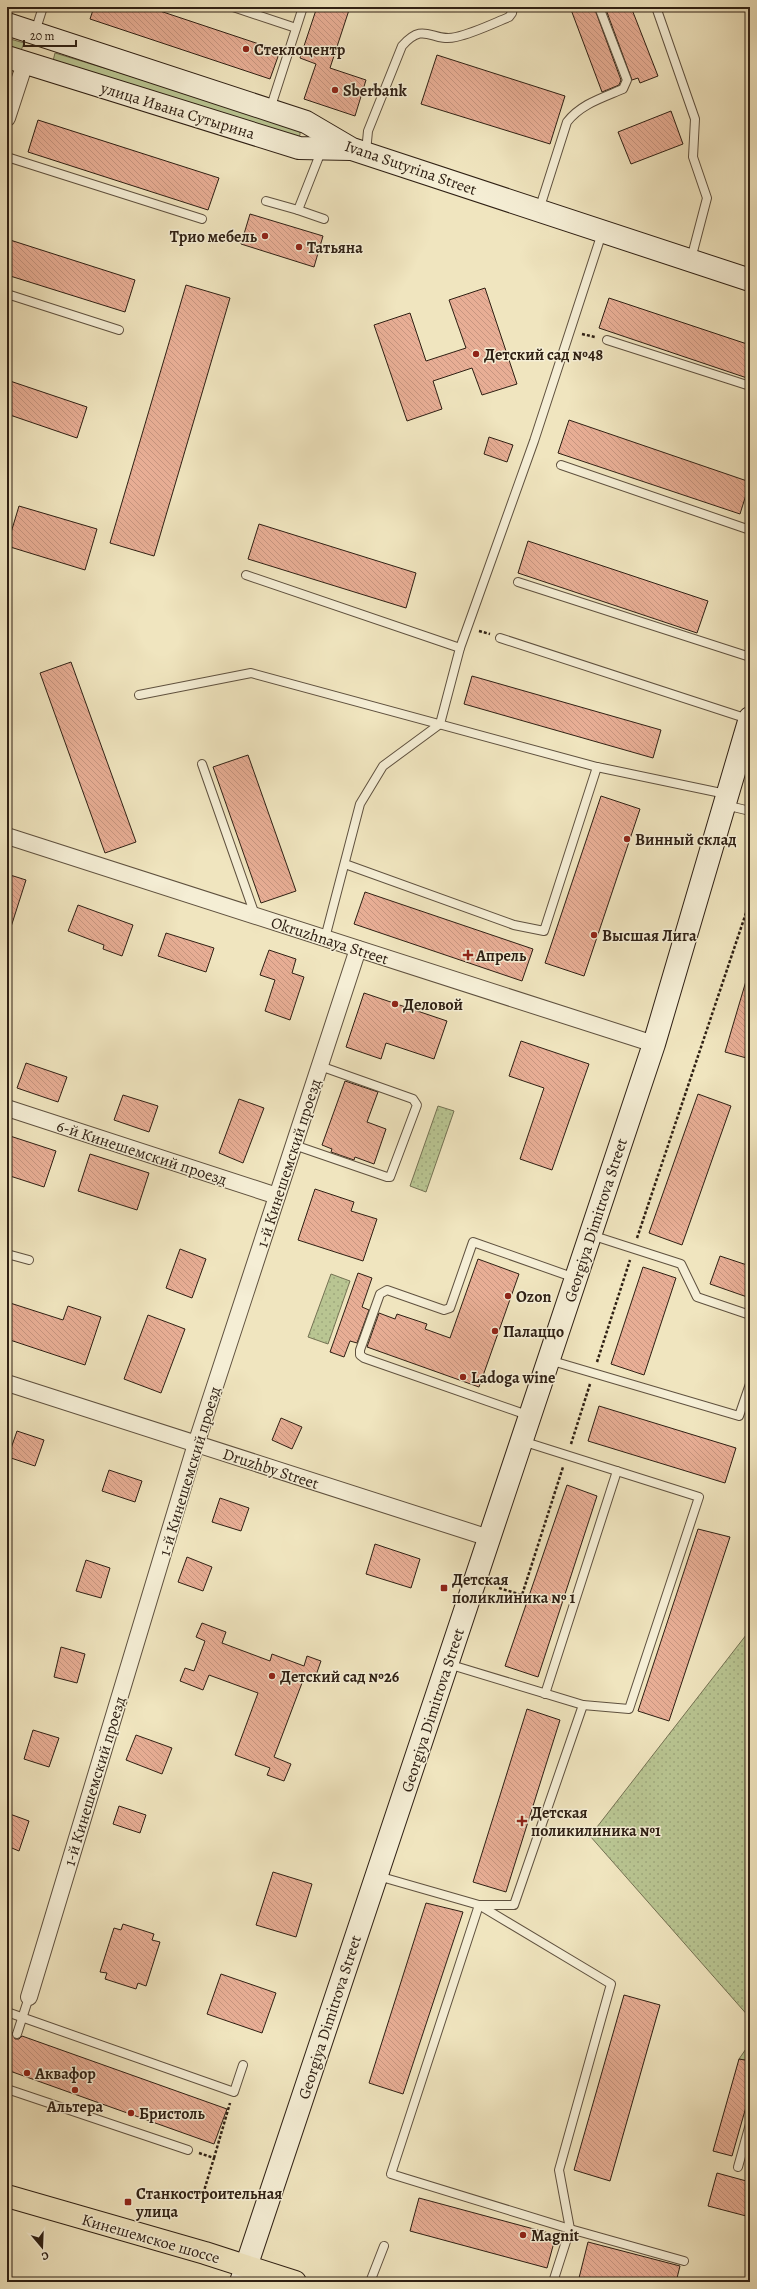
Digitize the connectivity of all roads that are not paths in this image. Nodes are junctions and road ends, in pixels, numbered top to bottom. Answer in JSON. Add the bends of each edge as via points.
{"nodes":[{"id":1,"x":43,"y":7,"type":"edge"},
{"id":2,"x":233,"y":7,"type":"edge"},
{"id":3,"x":302,"y":7,"type":"edge"},
{"id":4,"x":512,"y":7,"type":"edge"},
{"id":5,"x":600,"y":7,"type":"edge"},
{"id":6,"x":656,"y":7,"type":"edge"},
{"id":7,"x":7,"y":24,"type":"edge"},
{"id":8,"x":296,"y":28,"type":"junction"},
{"id":9,"x":35,"y":33,"type":"junction"},
{"id":10,"x":16,"y":60,"type":"edge"},
{"id":11,"x":272,"y":112,"type":"junction"},
{"id":12,"x":7,"y":118,"type":"edge"},
{"id":13,"x":322,"y":148,"type":"junction"},
{"id":14,"x":359,"y":152,"type":"junction"},
{"id":15,"x":7,"y":157,"type":"edge"},
{"id":16,"x":266,"y":201,"type":"dead end"},
{"id":17,"x":298,"y":210,"type":"junction"},
{"id":18,"x":539,"y":211,"type":"junction"},
{"id":19,"x":202,"y":219,"type":"dead end"},
{"id":20,"x":324,"y":219,"type":"dead end"},
{"id":21,"x":602,"y":232,"type":"junction"},
{"id":22,"x":691,"y":261,"type":"junction"},
{"id":23,"x":750,"y":280,"type":"edge"},
{"id":24,"x":7,"y":294,"type":"edge"},
{"id":25,"x":119,"y":330,"type":"dead end"},
{"id":26,"x":607,"y":340,"type":"road end"},
{"id":27,"x":750,"y":386,"type":"edge"},
{"id":28,"x":561,"y":465,"type":"dead end"},
{"id":29,"x":750,"y":530,"type":"edge"},
{"id":30,"x":246,"y":575,"type":"dead end"},
{"id":31,"x":518,"y":582,"type":"dead end"},
{"id":32,"x":500,"y":638,"type":"road end"},
{"id":33,"x":460,"y":648,"type":"junction"},
{"id":34,"x":750,"y":657,"type":"edge"},
{"id":35,"x":139,"y":695,"type":"dead end"},
{"id":36,"x":750,"y":719,"type":"edge"},
{"id":37,"x":440,"y":724,"type":"junction"},
{"id":38,"x":202,"y":764,"type":"dead end"},
{"id":39,"x":597,"y":767,"type":"junction"},
{"id":40,"x":725,"y":799,"type":"junction"},
{"id":41,"x":750,"y":811,"type":"edge"},
{"id":42,"x":7,"y":836,"type":"edge"},
{"id":43,"x":345,"y":864,"type":"junction"},
{"id":44,"x":255,"y":916,"type":"junction"},
{"id":45,"x":325,"y":938,"type":"junction"},
{"id":46,"x":358,"y":949,"type":"junction"},
{"id":47,"x":654,"y":1044,"type":"junction"},
{"id":48,"x":320,"y":1066,"type":"junction"},
{"id":49,"x":7,"y":1108,"type":"edge"},
{"id":50,"x":294,"y":1145,"type":"junction"},
{"id":51,"x":277,"y":1196,"type":"junction"},
{"id":52,"x":590,"y":1235,"type":"junction"},
{"id":53,"x":7,"y":1254,"type":"edge"},
{"id":54,"x":29,"y":1260,"type":"dead end"},
{"id":55,"x":576,"y":1279,"type":"junction"},
{"id":56,"x":750,"y":1315,"type":"edge"},
{"id":57,"x":549,"y":1360,"type":"junction"},
{"id":58,"x":7,"y":1383,"type":"edge"},
{"id":59,"x":750,"y":1384,"type":"edge"},
{"id":60,"x":530,"y":1416,"type":"junction"},
{"id":61,"x":522,"y":1441,"type":"junction"},
{"id":62,"x":196,"y":1444,"type":"junction"},
{"id":63,"x":617,"y":1471,"type":"junction"},
{"id":64,"x":489,"y":1538,"type":"junction"},
{"id":65,"x":447,"y":1664,"type":"junction"},
{"id":66,"x":545,"y":1694,"type":"junction"},
{"id":67,"x":583,"y":1705,"type":"junction"},
{"id":68,"x":377,"y":1876,"type":"junction"},
{"id":69,"x":479,"y":1905,"type":"junction"},
{"id":70,"x":29,"y":1996,"type":"joint"},
{"id":71,"x":7,"y":2012,"type":"edge"},
{"id":72,"x":22,"y":2017,"type":"junction"},
{"id":73,"x":17,"y":2034,"type":"dead end"},
{"id":74,"x":243,"y":2065,"type":"dead end"},
{"id":75,"x":7,"y":2089,"type":"edge"},
{"id":76,"x":750,"y":2124,"type":"edge"},
{"id":77,"x":188,"y":2150,"type":"road end"},
{"id":78,"x":738,"y":2167,"type":"dead end"},
{"id":79,"x":7,"y":2196,"type":"edge"},
{"id":80,"x":570,"y":2229,"type":"junction"},
{"id":81,"x":384,"y":2246,"type":"dead end"},
{"id":82,"x":684,"y":2261,"type":"dead end"},
{"id":83,"x":244,"y":2274,"type":"edge"},
{"id":84,"x":295,"y":2282,"type":"edge"},
{"id":85,"x":370,"y":2282,"type":"edge"},
{"id":86,"x":553,"y":2282,"type":"edge"}],
"edges":[{"from":1,"to":9,"type":"lane"},
{"from":2,"to":8,"type":"lane"},
{"from":3,"to":8,"type":"lane"},
{"from":4,"to":14,"type":"lane","via":[[509,17],[457,37],[445,38],[423,32],[410,37],[402,46]]},
{"from":5,"to":18,"type":"lane","via":[[627,80],[626,85],[623,89],[585,105],[567,122]]},
{"from":6,"to":22,"type":"lane","via":[[695,119],[693,157],[707,198]]},
{"from":7,"to":9,"type":"main road","name":"Ivana Sutyrina Street"},
{"from":8,"to":11,"type":"lane","via":[[273,100]]},
{"from":9,"to":10,"type":"main road"},
{"from":9,"to":11,"type":"main road","name":"Ivana Sutyrina Street"},
{"from":10,"to":12,"type":"street"},
{"from":10,"to":13,"type":"main road","name":"улица Ивана Сутырина","via":[[299,148]]},
{"from":11,"to":14,"type":"main road","name":"Ivana Sutyrina Street","via":[[306,122]]},
{"from":13,"to":14,"type":"main road","name":"улица Ивана Сутырина"},
{"from":13,"to":17,"type":"lane"},
{"from":14,"to":18,"type":"main road","name":"Ivana Sutyrina Street"},
{"from":15,"to":19,"type":"lane"},
{"from":16,"to":17,"type":"lane"},
{"from":17,"to":20,"type":"lane"},
{"from":18,"to":21,"type":"main road","name":"Ivana Sutyrina Street"},
{"from":21,"to":22,"type":"main road","name":"Ivana Sutyrina Street"},
{"from":21,"to":33,"type":"lane","via":[[534,441]]},
{"from":22,"to":23,"type":"main road","name":"Ivana Sutyrina Street"},
{"from":24,"to":25,"type":"lane"},
{"from":26,"to":27,"type":"lane"},
{"from":28,"to":29,"type":"lane"},
{"from":30,"to":33,"type":"lane"},
{"from":31,"to":34,"type":"lane"},
{"from":32,"to":36,"type":"lane"},
{"from":33,"to":37,"type":"lane"},
{"from":35,"to":37,"type":"lane","via":[[250,673]]},
{"from":36,"to":40,"type":"main road","name":"Georgiya Dimitrova Street"},
{"from":37,"to":39,"type":"lane"},
{"from":37,"to":43,"type":"lane","via":[[383,766],[360,804]]},
{"from":38,"to":44,"type":"lane"},
{"from":39,"to":40,"type":"lane"},
{"from":39,"to":43,"type":"lane","via":[[544,931],[514,925]]},
{"from":40,"to":41,"type":"lane"},
{"from":40,"to":47,"type":"main road","name":"Georgiya Dimitrova Street"},
{"from":42,"to":44,"type":"street","name":"Okruzhnaya Street"},
{"from":43,"to":45,"type":"lane"},
{"from":44,"to":45,"type":"street","name":"Okruzhnaya Street"},
{"from":45,"to":46,"type":"street","name":"Okruzhnaya Street"},
{"from":46,"to":47,"type":"street","name":"Okruzhnaya Street"},
{"from":46,"to":48,"type":"street","name":"1-й Кинешемский проезд"},
{"from":47,"to":52,"type":"main road","name":"Georgiya Dimitrova Street"},
{"from":48,"to":50,"type":"street","name":"1-й Кинешемский проезд"},
{"from":48,"to":50,"type":"lane","via":[[413,1099],[417,1105],[390,1177],[387,1178]]},
{"from":49,"to":51,"type":"street","name":"6-й Кинешемский проезд"},
{"from":50,"to":51,"type":"street","name":"1-й Кинешемский проезд"},
{"from":51,"to":62,"type":"street","name":"1-й Кинешемский проезд"},
{"from":52,"to":55,"type":"main road","name":"Georgiya Dimitrova Street"},
{"from":52,"to":56,"type":"lane","via":[[681,1264],[697,1297]]},
{"from":53,"to":54,"type":"lane"},
{"from":55,"to":57,"type":"main road","name":"Georgiya Dimitrova Street"},
{"from":55,"to":60,"type":"lane","via":[[473,1242],[448,1310],[387,1290],[383,1291],[360,1350],[360,1355],[364,1358]]},
{"from":57,"to":59,"type":"lane","via":[[739,1416]]},
{"from":57,"to":60,"type":"main road","name":"Georgiya Dimitrova Street"},
{"from":58,"to":62,"type":"street","name":"Druzhby Street"},
{"from":60,"to":61,"type":"main road","name":"Georgiya Dimitrova Street"},
{"from":61,"to":63,"type":"lane"},
{"from":61,"to":64,"type":"main road","name":"Georgiya Dimitrova Street"},
{"from":62,"to":64,"type":"street","name":"Druzhby Street"},
{"from":62,"to":70,"type":"street","name":"1-й Кинешемский проезд"},
{"from":63,"to":66,"type":"lane"},
{"from":63,"to":67,"type":"lane","via":[[699,1497],[629,1709]]},
{"from":64,"to":65,"type":"main road","name":"Georgiya Dimitrova Street"},
{"from":65,"to":66,"type":"lane"},
{"from":65,"to":68,"type":"main road","name":"Georgiya Dimitrova Street"},
{"from":66,"to":67,"type":"lane"},
{"from":67,"to":69,"type":"lane","via":[[514,1905]]},
{"from":68,"to":69,"type":"lane"},
{"from":68,"to":83,"type":"main road","name":"Georgiya Dimitrova Street"},
{"from":69,"to":80,"type":"lane","via":[[611,1984],[559,2170]]},
{"from":69,"to":80,"type":"lane","via":[[392,2174]]},
{"from":70,"to":72,"type":"lane"},
{"from":71,"to":72,"type":"lane"},
{"from":72,"to":73,"type":"lane"},
{"from":72,"to":74,"type":"lane","via":[[234,2092]]},
{"from":75,"to":77,"type":"lane"},
{"from":76,"to":78,"type":"lane"},
{"from":79,"to":83,"type":"main road","name":"Кинешемское шоссе"},
{"from":80,"to":82,"type":"lane"},
{"from":80,"to":86,"type":"lane"},
{"from":81,"to":85,"type":"lane"},
{"from":83,"to":84,"type":"main road","name":"Кинешемское шоссе"}]}
